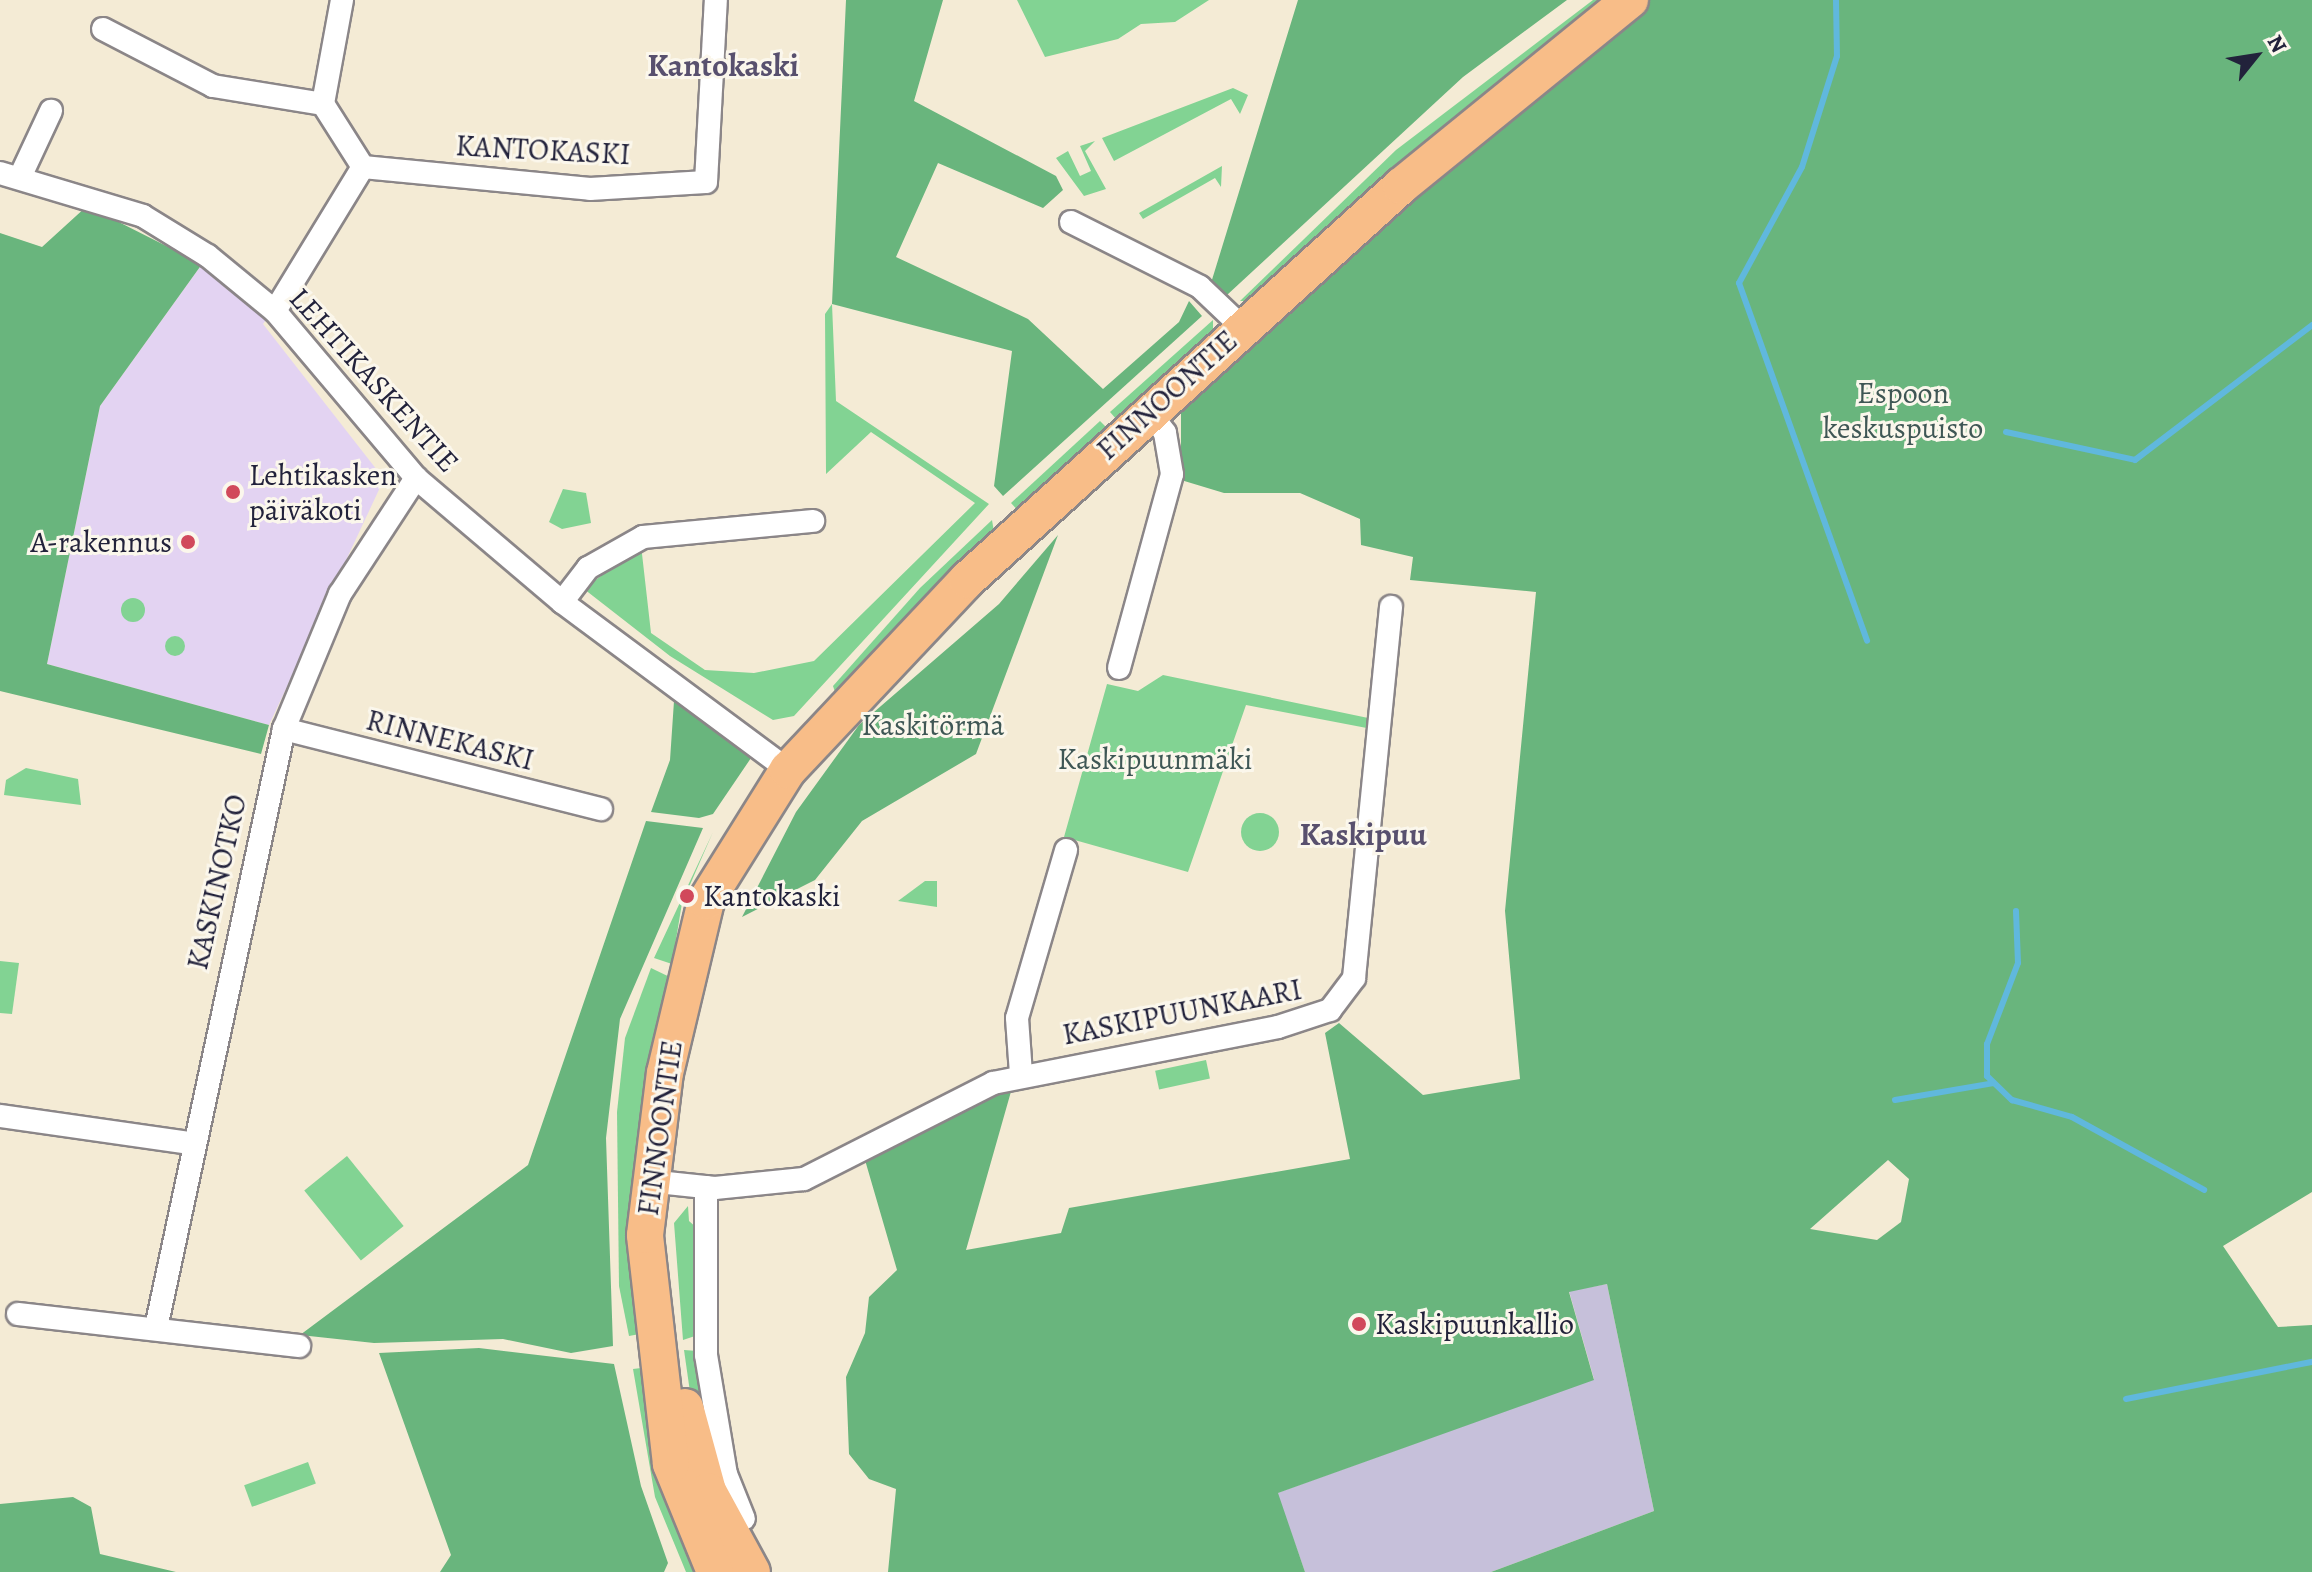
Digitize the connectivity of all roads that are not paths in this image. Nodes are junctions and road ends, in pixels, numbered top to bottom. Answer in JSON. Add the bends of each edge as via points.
{"nodes":[{"id":1,"x":342,"y":0,"type":"edge"},
{"id":2,"x":716,"y":0,"type":"edge"},
{"id":3,"x":1630,"y":0,"type":"edge"},
{"id":4,"x":103,"y":29,"type":"dead end"},
{"id":5,"x":323,"y":104,"type":"junction"},
{"id":6,"x":51,"y":111,"type":"dead end"},
{"id":7,"x":363,"y":167,"type":"junction"},
{"id":8,"x":11,"y":174,"type":"edge"},
{"id":9,"x":1071,"y":222,"type":"dead end"},
{"id":10,"x":275,"y":311,"type":"junction"},
{"id":11,"x":1242,"y":327,"type":"junction"},
{"id":12,"x":1149,"y":410,"type":"junction"},
{"id":13,"x":416,"y":478,"type":"junction"},
{"id":14,"x":813,"y":521,"type":"dead end"},
{"id":15,"x":562,"y":602,"type":"junction"},
{"id":16,"x":1391,"y":607,"type":"dead end"},
{"id":17,"x":1119,"y":668,"type":"dead end"},
{"id":18,"x":284,"y":729,"type":"junction"},
{"id":19,"x":788,"y":770,"type":"junction"},
{"id":20,"x":601,"y":809,"type":"dead end"},
{"id":21,"x":1066,"y":850,"type":"dead end"},
{"id":22,"x":1021,"y":1074,"type":"junction"},
{"id":23,"x":0,"y":1116,"type":"edge"},
{"id":24,"x":190,"y":1143,"type":"junction"},
{"id":25,"x":658,"y":1182,"type":"junction"},
{"id":26,"x":706,"y":1187,"type":"junction"},
{"id":27,"x":18,"y":1314,"type":"dead end"},
{"id":28,"x":156,"y":1328,"type":"junction"},
{"id":29,"x":299,"y":1346,"type":"dead end"},
{"id":30,"x":744,"y":1519,"type":"dead end"},
{"id":31,"x":715,"y":1572,"type":"edge"},
{"id":32,"x":752,"y":1572,"type":"edge"}],
"edges":[{"from":1,"to":5,"type":"street"},
{"from":2,"to":7,"type":"street","name":"KANTOKASKI","via":[[706,182],[590,189]]},
{"from":3,"to":11,"type":"main road","name":"FINNOONTIE"},
{"from":4,"to":5,"type":"street","via":[[213,86]]},
{"from":5,"to":7,"type":"street"},
{"from":6,"to":8,"type":"street"},
{"from":7,"to":10,"type":"street"},
{"from":8,"to":10,"type":"street","name":"LEHTIKASKENTIE","via":[[143,216]]},
{"from":9,"to":11,"type":"street","via":[[1200,287]]},
{"from":10,"to":13,"type":"street","name":"LEHTIKASKENTIE"},
{"from":11,"to":12,"type":"main road","name":"FINNOONTIE"},
{"from":12,"to":17,"type":"street","via":[[1165,433],[1172,474]]},
{"from":12,"to":19,"type":"main road","name":"FINNOONTIE","via":[[939,608]]},
{"from":13,"to":15,"type":"street","name":"LEHTIKASKENTIE"},
{"from":13,"to":18,"type":"street","name":"KASKINOTKO","via":[[340,594]]},
{"from":14,"to":15,"type":"street","via":[[643,537],[588,568]]},
{"from":15,"to":19,"type":"street","name":"LEHTIKASKENTIE"},
{"from":16,"to":22,"type":"street","name":"KASKIPUUNKAARI","via":[[1364,901],[1345,997],[1311,1020]]},
{"from":18,"to":20,"type":"street","name":"RINNEKASKI"},
{"from":18,"to":24,"type":"street","name":"KASKINOTKO"},
{"from":19,"to":25,"type":"main road","name":"FINNOONTIE","via":[[706,901]]},
{"from":21,"to":22,"type":"street","via":[[1017,1018]]},
{"from":22,"to":26,"type":"street","name":"KASKIPUUNKAARI","via":[[963,1095],[804,1179]]},
{"from":23,"to":24,"type":"street"},
{"from":24,"to":28,"type":"street","name":"KASKINOTKO"},
{"from":25,"to":26,"type":"street","name":"KASKIPUUNKAARI"},
{"from":25,"to":31,"type":"main road","name":"FINNOONTIE","via":[[645,1235],[663,1422],[681,1496]]},
{"from":25,"to":32,"type":"main road","name":"FINNOONTIE","via":[[691,1443]]},
{"from":26,"to":30,"type":"street","via":[[706,1355],[726,1474]]},
{"from":27,"to":28,"type":"street"},
{"from":28,"to":29,"type":"street"}]}
